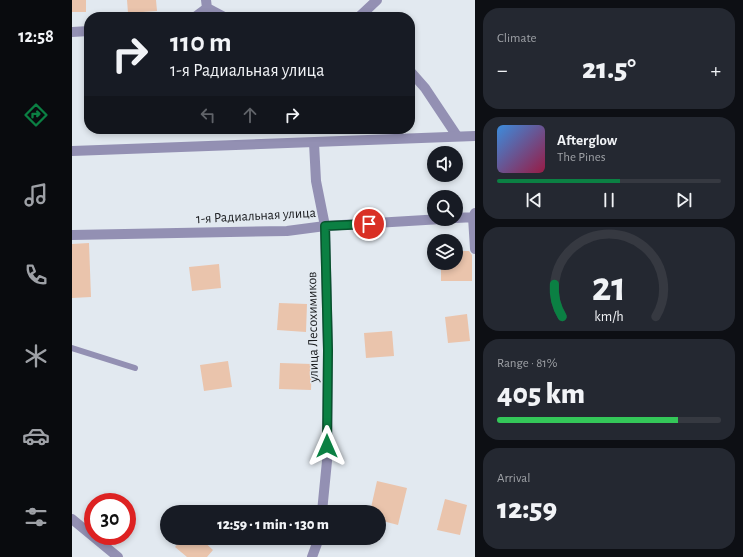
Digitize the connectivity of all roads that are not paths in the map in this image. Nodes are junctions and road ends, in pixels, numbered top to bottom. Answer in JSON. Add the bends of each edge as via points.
{"nodes":[{"id":1,"x":377,"y":0,"type":"edge"},
{"id":2,"x":206,"y":4,"type":"edge"},
{"id":3,"x":199,"y":12,"type":"edge"},
{"id":4,"x":217,"y":12,"type":"edge"},
{"id":5,"x":364,"y":12,"type":"edge"},
{"id":6,"x":84,"y":31,"type":"edge"},
{"id":7,"x":72,"y":32,"type":"edge"},
{"id":8,"x":415,"y":76,"type":"edge"},
{"id":9,"x":457,"y":136,"type":"junction"},
{"id":10,"x":475,"y":136,"type":"edge"},
{"id":11,"x":314,"y":143,"type":"junction"},
{"id":12,"x":72,"y":151,"type":"edge"},
{"id":13,"x":474,"y":216,"type":"edge"},
{"id":14,"x":463,"y":217,"type":"edge"},
{"id":15,"x":427,"y":220,"type":"edge"},
{"id":16,"x":325,"y":226,"type":"junction"},
{"id":17,"x":72,"y":235,"type":"edge"},
{"id":18,"x":475,"y":249,"type":"edge"},
{"id":19,"x":72,"y":348,"type":"edge"},
{"id":20,"x":135,"y":368,"type":"dead end"},
{"id":21,"x":323,"y":505,"type":"edge"},
{"id":22,"x":72,"y":519,"type":"edge"},
{"id":23,"x":316,"y":545,"type":"edge"},
{"id":24,"x":118,"y":557,"type":"edge"},
{"id":25,"x":312,"y":557,"type":"edge"}],
"edges":[{"from":1,"to":5,"type":"street"},
{"from":2,"to":3,"type":"street"},
{"from":2,"to":4,"type":"street"},
{"from":6,"to":7,"type":"street"},
{"from":8,"to":9,"type":"street"},
{"from":9,"to":10,"type":"street"},
{"from":9,"to":11,"type":"street"},
{"from":11,"to":12,"type":"street"},
{"from":11,"to":16,"type":"street","name":"улица Лесохимиков","via":[[316,182]]},
{"from":13,"to":14,"type":"street"},
{"from":13,"to":18,"type":"street"},
{"from":15,"to":16,"type":"street","name":"1-я Радиальная улица"},
{"from":16,"to":17,"type":"street","name":"1-я Радиальная улица","via":[[287,231]]},
{"from":16,"to":21,"type":"street","name":"улица Лесохимиков","via":[[328,350],[327,446]]},
{"from":19,"to":20,"type":"lane"},
{"from":22,"to":24,"type":"street"},
{"from":23,"to":25,"type":"street"}]}
